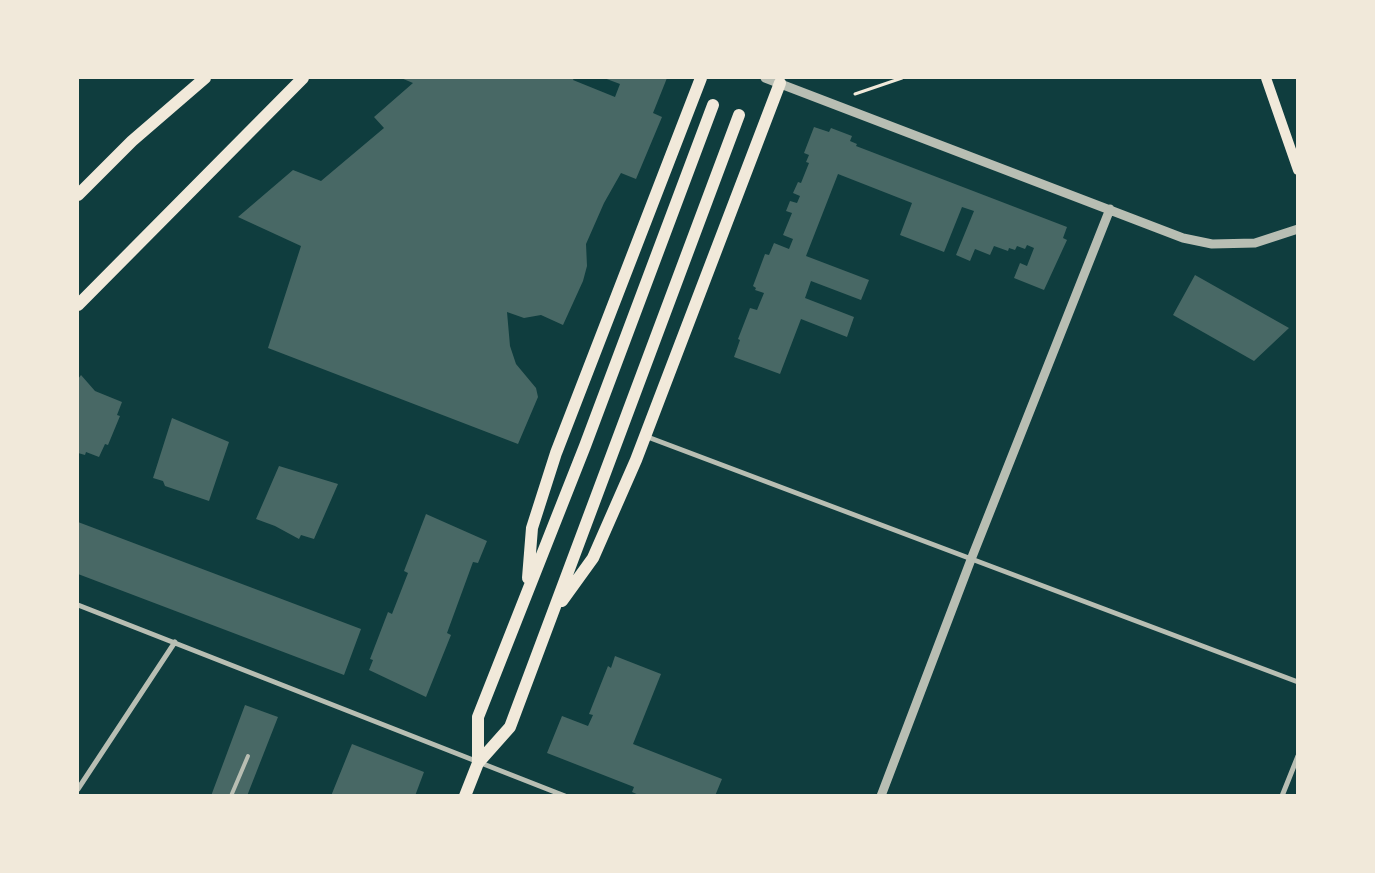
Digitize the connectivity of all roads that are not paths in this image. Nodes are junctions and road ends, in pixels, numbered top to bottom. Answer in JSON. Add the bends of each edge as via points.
{"nodes":[{"id":1,"x":205,"y":78,"type":"edge"},
{"id":2,"x":303,"y":78,"type":"edge"},
{"id":3,"x":702,"y":78,"type":"edge"},
{"id":4,"x":766,"y":78,"type":"edge"},
{"id":5,"x":1266,"y":78,"type":"edge"},
{"id":6,"x":780,"y":83,"type":"junction"},
{"id":7,"x":713,"y":105,"type":"dead end"},
{"id":8,"x":739,"y":115,"type":"dead end"},
{"id":9,"x":1298,"y":170,"type":"edge"},
{"id":10,"x":78,"y":195,"type":"edge"},
{"id":11,"x":1110,"y":209,"type":"junction"},
{"id":12,"x":1298,"y":229,"type":"edge"},
{"id":13,"x":78,"y":305,"type":"edge"},
{"id":14,"x":644,"y":436,"type":"junction"},
{"id":15,"x":972,"y":557,"type":"junction"},
{"id":16,"x":527,"y":591,"type":"junction"},
{"id":17,"x":78,"y":605,"type":"edge"},
{"id":18,"x":553,"y":613,"type":"junction"},
{"id":19,"x":175,"y":642,"type":"junction"},
{"id":20,"x":1298,"y":682,"type":"edge"},
{"id":21,"x":248,"y":756,"type":"dead end"},
{"id":22,"x":1298,"y":756,"type":"edge"},
{"id":23,"x":478,"y":763,"type":"junction"},
{"id":24,"x":78,"y":789,"type":"edge"},
{"id":25,"x":231,"y":796,"type":"edge"},
{"id":26,"x":465,"y":796,"type":"edge"},
{"id":27,"x":565,"y":796,"type":"edge"},
{"id":28,"x":881,"y":796,"type":"edge"},
{"id":29,"x":1282,"y":796,"type":"edge"}],
"edges":[{"from":1,"to":10,"type":"main road","via":[[132,141]]},
{"from":2,"to":13,"type":"main road"},
{"from":3,"to":16,"type":"main road","via":[[556,453],[532,528]]},
{"from":4,"to":6,"type":"street"},
{"from":5,"to":9,"type":"main road"},
{"from":6,"to":11,"type":"street"},
{"from":6,"to":14,"type":"main road"},
{"from":7,"to":16,"type":"main road"},
{"from":8,"to":18,"type":"main road"},
{"from":11,"to":12,"type":"street","via":[[1183,238],[1212,244],[1255,243]]},
{"from":11,"to":15,"type":"street"},
{"from":14,"to":15,"type":"street"},
{"from":14,"to":18,"type":"main road","via":[[593,558]]},
{"from":15,"to":20,"type":"street"},
{"from":15,"to":28,"type":"street"},
{"from":16,"to":23,"type":"main road","via":[[478,717]]},
{"from":17,"to":19,"type":"street"},
{"from":18,"to":23,"type":"main road","via":[[510,727]]},
{"from":19,"to":23,"type":"street"},
{"from":19,"to":24,"type":"street"},
{"from":21,"to":25,"type":"lane"},
{"from":22,"to":29,"type":"street"},
{"from":23,"to":26,"type":"main road"},
{"from":23,"to":27,"type":"street"}]}
